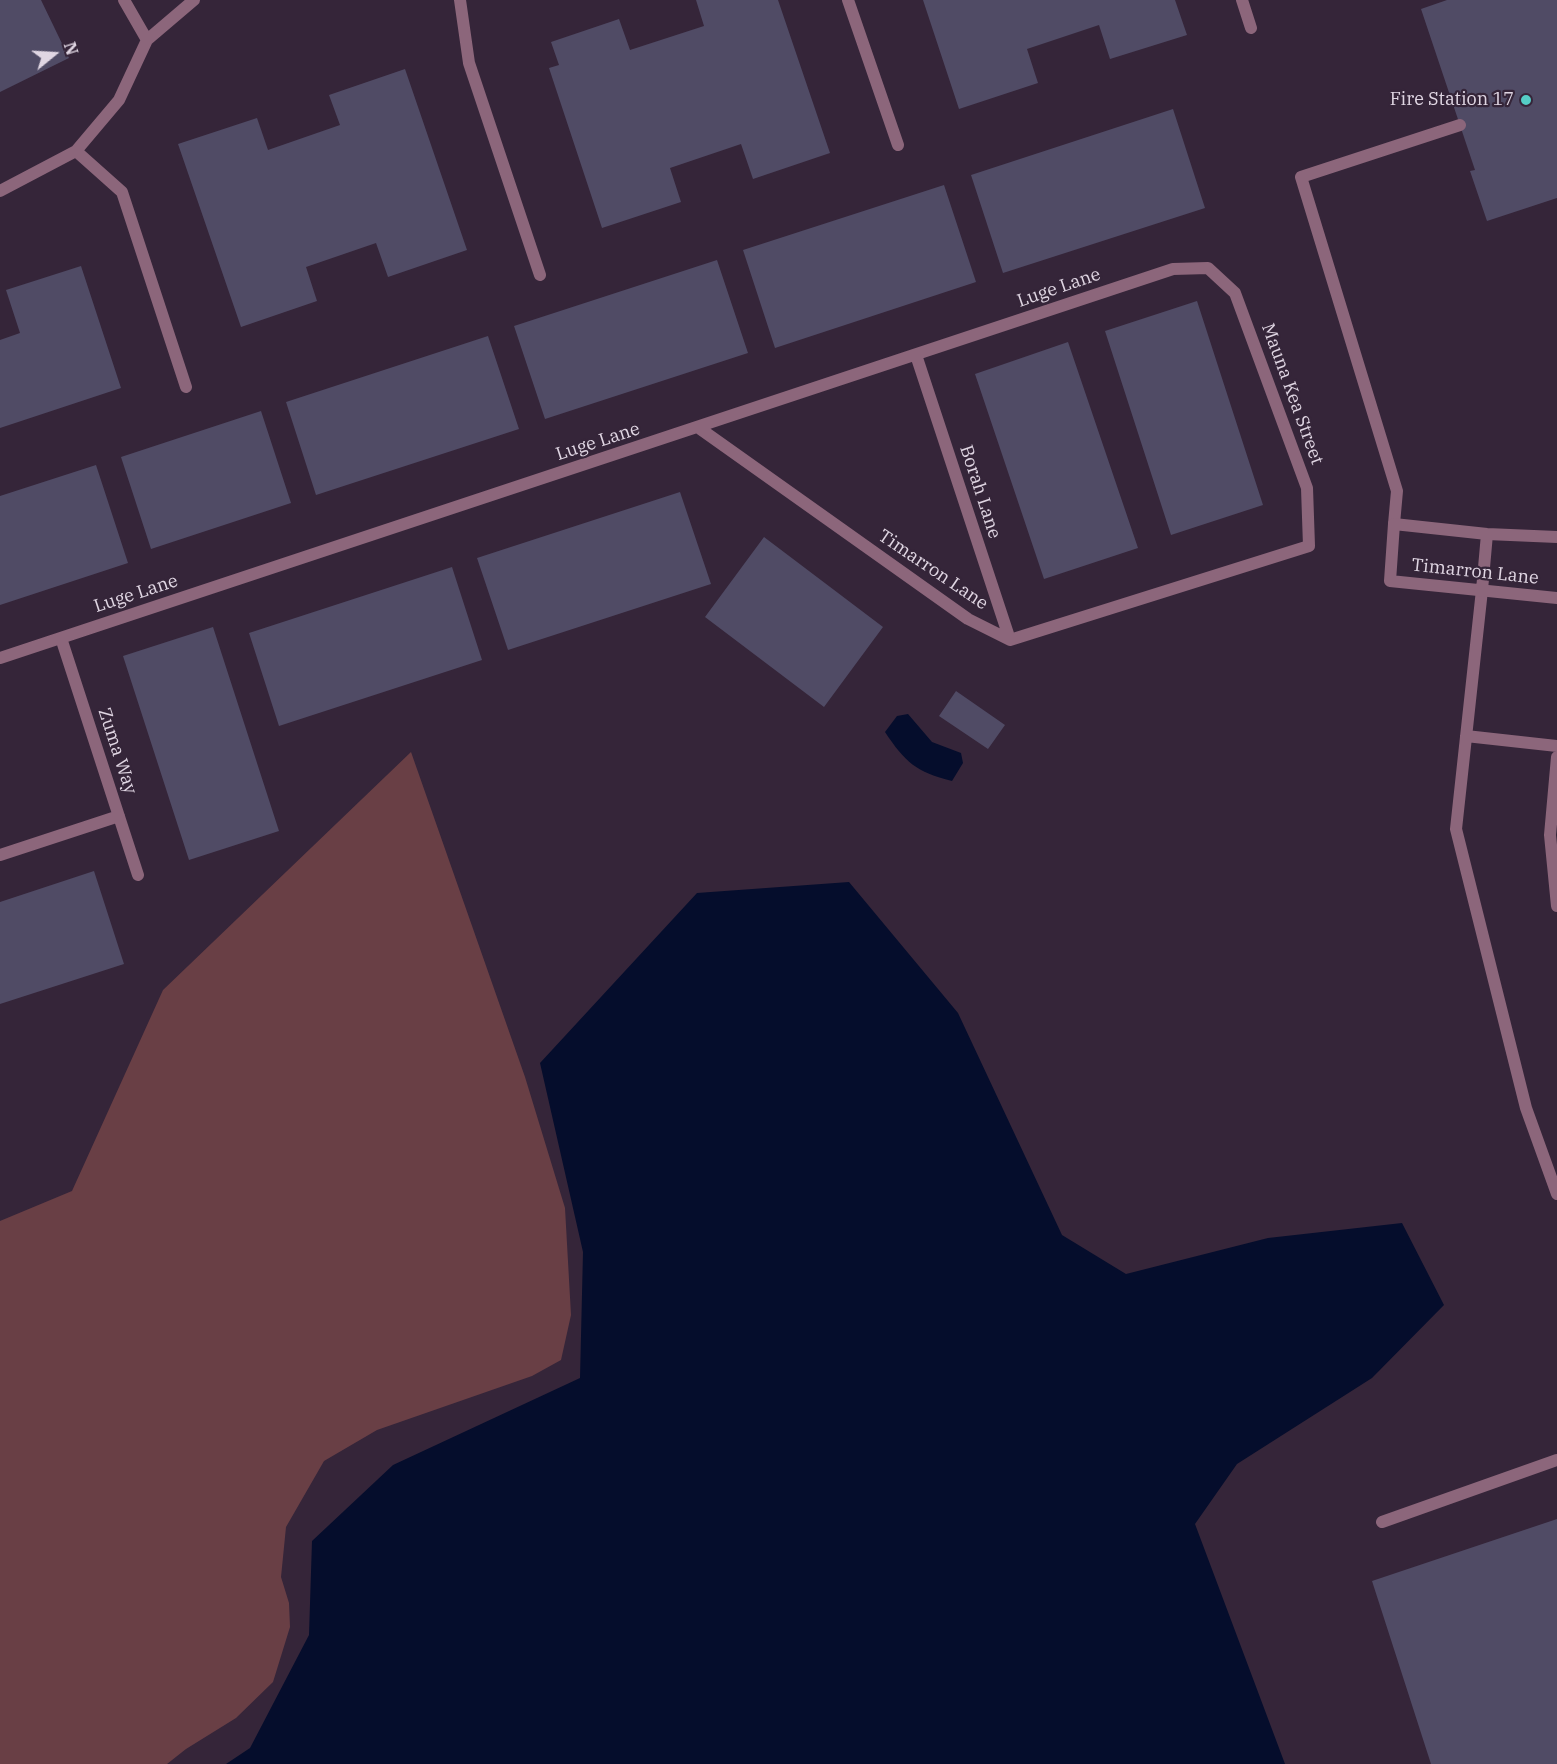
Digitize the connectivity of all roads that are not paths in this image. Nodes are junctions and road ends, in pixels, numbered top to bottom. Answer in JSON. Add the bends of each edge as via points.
{"nodes":[{"id":1,"x":124,"y":0,"type":"edge"},
{"id":2,"x":194,"y":0,"type":"edge"},
{"id":3,"x":460,"y":0,"type":"edge"},
{"id":4,"x":848,"y":0,"type":"edge"},
{"id":5,"x":1242,"y":0,"type":"edge"},
{"id":6,"x":1251,"y":28,"type":"dead end"},
{"id":7,"x":147,"y":40,"type":"junction"},
{"id":8,"x":1460,"y":125,"type":"dead end"},
{"id":9,"x":898,"y":145,"type":"dead end"},
{"id":10,"x":76,"y":151,"type":"junction"},
{"id":11,"x":0,"y":191,"type":"edge"},
{"id":12,"x":1208,"y":268,"type":"joint"},
{"id":13,"x":540,"y":274,"type":"dead end"},
{"id":14,"x":916,"y":356,"type":"junction"},
{"id":15,"x":186,"y":387,"type":"dead end"},
{"id":16,"x":699,"y":428,"type":"junction"},
{"id":17,"x":1394,"y":524,"type":"junction"},
{"id":18,"x":1487,"y":534,"type":"junction"},
{"id":19,"x":1557,"y":537,"type":"edge"},
{"id":20,"x":1482,"y":590,"type":"junction"},
{"id":21,"x":1557,"y":598,"type":"edge"},
{"id":22,"x":61,"y":638,"type":"junction"},
{"id":23,"x":1010,"y":640,"type":"junction"},
{"id":24,"x":0,"y":658,"type":"edge"},
{"id":25,"x":1466,"y":736,"type":"junction"},
{"id":26,"x":1557,"y":746,"type":"edge"},
{"id":27,"x":1557,"y":757,"type":"edge"},
{"id":28,"x":119,"y":816,"type":"junction"},
{"id":29,"x":0,"y":855,"type":"edge"},
{"id":30,"x":138,"y":875,"type":"dead end"},
{"id":31,"x":1557,"y":906,"type":"edge"},
{"id":32,"x":1557,"y":1194,"type":"edge"},
{"id":33,"x":1557,"y":1460,"type":"edge"},
{"id":34,"x":1382,"y":1522,"type":"dead end"}],
"edges":[{"from":1,"to":7,"type":"street"},
{"from":2,"to":7,"type":"street"},
{"from":3,"to":13,"type":"street","via":[[469,63]]},
{"from":4,"to":9,"type":"street"},
{"from":5,"to":6,"type":"street"},
{"from":7,"to":10,"type":"street","via":[[119,100]]},
{"from":8,"to":17,"type":"street","via":[[1301,177],[1397,491]]},
{"from":10,"to":11,"type":"street"},
{"from":10,"to":15,"type":"street","via":[[122,192]]},
{"from":12,"to":14,"type":"street","name":"Luge Lane","via":[[1173,269]]},
{"from":12,"to":23,"type":"street","name":"Mauna Kea Street","via":[[1235,293],[1307,488],[1309,546]]},
{"from":14,"to":16,"type":"street","name":"Luge Lane"},
{"from":14,"to":23,"type":"street","name":"Borah Lane"},
{"from":16,"to":22,"type":"street","name":"Luge Lane"},
{"from":16,"to":23,"type":"street","name":"Timarron Lane","via":[[968,619]]},
{"from":17,"to":18,"type":"street"},
{"from":17,"to":20,"type":"street","name":"Timarron Lane","via":[[1390,581]]},
{"from":18,"to":19,"type":"street"},
{"from":18,"to":20,"type":"street"},
{"from":20,"to":21,"type":"street","name":"Timarron Lane"},
{"from":20,"to":25,"type":"street"},
{"from":22,"to":24,"type":"street","name":"Luge Lane"},
{"from":22,"to":28,"type":"street","name":"Zuma Way"},
{"from":25,"to":26,"type":"street"},
{"from":25,"to":32,"type":"street","via":[[1456,829],[1526,1108]]},
{"from":27,"to":31,"type":"street","via":[[1550,835]]},
{"from":28,"to":29,"type":"street"},
{"from":28,"to":30,"type":"street","name":"Zuma Way"},
{"from":33,"to":34,"type":"street"}]}
